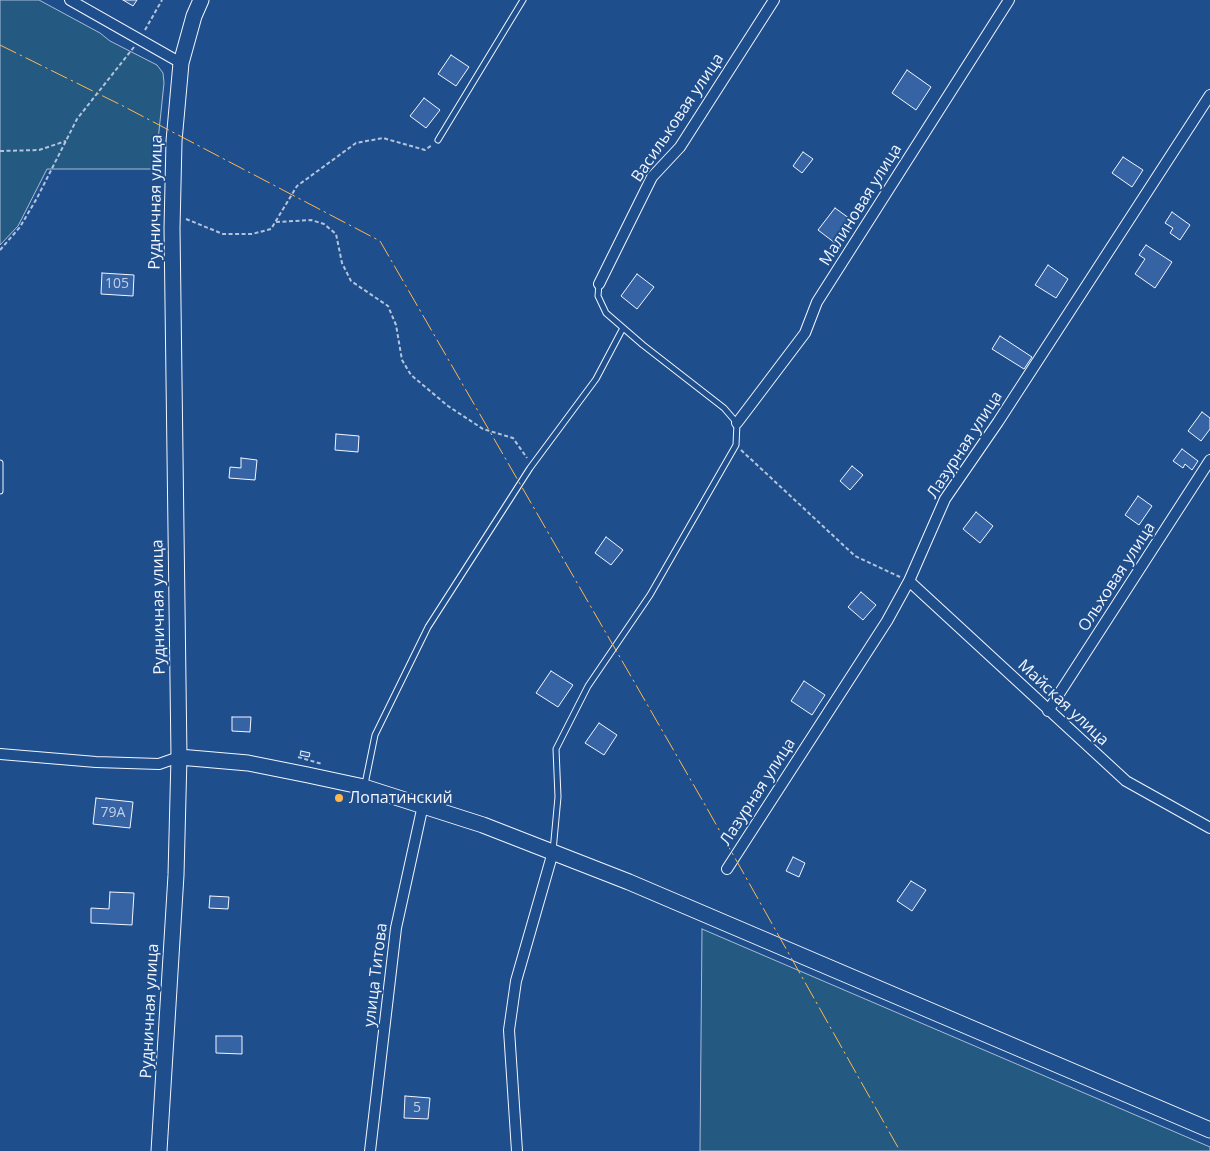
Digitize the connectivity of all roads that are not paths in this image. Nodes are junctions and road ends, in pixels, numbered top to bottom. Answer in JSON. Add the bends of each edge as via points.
{"nodes":[{"id":1,"x":70,"y":0,"type":"edge"},
{"id":2,"x":202,"y":0,"type":"edge"},
{"id":3,"x":523,"y":0,"type":"edge"},
{"id":4,"x":774,"y":0,"type":"edge"},
{"id":5,"x":1009,"y":0,"type":"edge"},
{"id":6,"x":181,"y":63,"type":"junction"},
{"id":7,"x":1210,"y":95,"type":"edge"},
{"id":8,"x":438,"y":140,"type":"road end"},
{"id":9,"x":599,"y":284,"type":"joint"},
{"id":10,"x":623,"y":328,"type":"junction"},
{"id":11,"x":737,"y":423,"type":"junction"},
{"id":12,"x":1210,"y":460,"type":"edge"},
{"id":13,"x":0,"y":463,"type":"edge"},
{"id":14,"x":0,"y":491,"type":"edge"},
{"id":15,"x":909,"y":581,"type":"junction"},
{"id":16,"x":1048,"y":711,"type":"junction"},
{"id":17,"x":0,"y":754,"type":"edge"},
{"id":18,"x":179,"y":757,"type":"junction"},
{"id":19,"x":364,"y":787,"type":"junction"},
{"id":20,"x":423,"y":805,"type":"junction"},
{"id":21,"x":1210,"y":828,"type":"edge"},
{"id":22,"x":553,"y":852,"type":"junction"},
{"id":23,"x":727,"y":869,"type":"dead end"},
{"id":24,"x":1210,"y":1130,"type":"edge"},
{"id":25,"x":159,"y":1151,"type":"edge"},
{"id":26,"x":370,"y":1151,"type":"edge"},
{"id":27,"x":517,"y":1151,"type":"edge"}],
"edges":[{"from":1,"to":6,"type":"street"},
{"from":2,"to":6,"type":"main road","name":"Рудничная улица","via":[[194,16]]},
{"from":3,"to":8,"type":"lane"},
{"from":4,"to":9,"type":"street","name":"Васильковая улица","via":[[680,147],[652,177]]},
{"from":5,"to":11,"type":"street","name":"Малиновая улица","via":[[817,302],[805,333]]},
{"from":6,"to":18,"type":"main road","name":"Рудничная улица","via":[[172,214]]},
{"from":7,"to":15,"type":"street","name":"Лазурная улица","via":[[946,499]]},
{"from":9,"to":10,"type":"lane","via":[[598,296],[606,313]]},
{"from":10,"to":11,"type":"lane","via":[[724,408]]},
{"from":10,"to":19,"type":"lane","via":[[596,379],[530,468],[428,627],[375,735]]},
{"from":11,"to":22,"type":"lane","via":[[736,445],[650,595],[588,686],[556,749],[558,797]]},
{"from":12,"to":16,"type":"street","name":"Ольховая улица"},
{"from":13,"to":14,"type":"lane"},
{"from":15,"to":16,"type":"street","name":"Майская улица"},
{"from":15,"to":23,"type":"street","name":"Лазурная улица","via":[[887,621]]},
{"from":16,"to":21,"type":"street","name":"Майская улица","via":[[1126,781]]},
{"from":17,"to":18,"type":"street","via":[[159,764]]},
{"from":18,"to":19,"type":"main road","via":[[248,763]]},
{"from":18,"to":25,"type":"main road","name":"Рудничная улица","via":[[176,875]]},
{"from":19,"to":20,"type":"main road"},
{"from":20,"to":22,"type":"main road"},
{"from":20,"to":26,"type":"street","name":"улица Титова","via":[[396,928]]},
{"from":22,"to":24,"type":"main road"},
{"from":22,"to":27,"type":"street","via":[[516,981],[510,1030]]}]}
